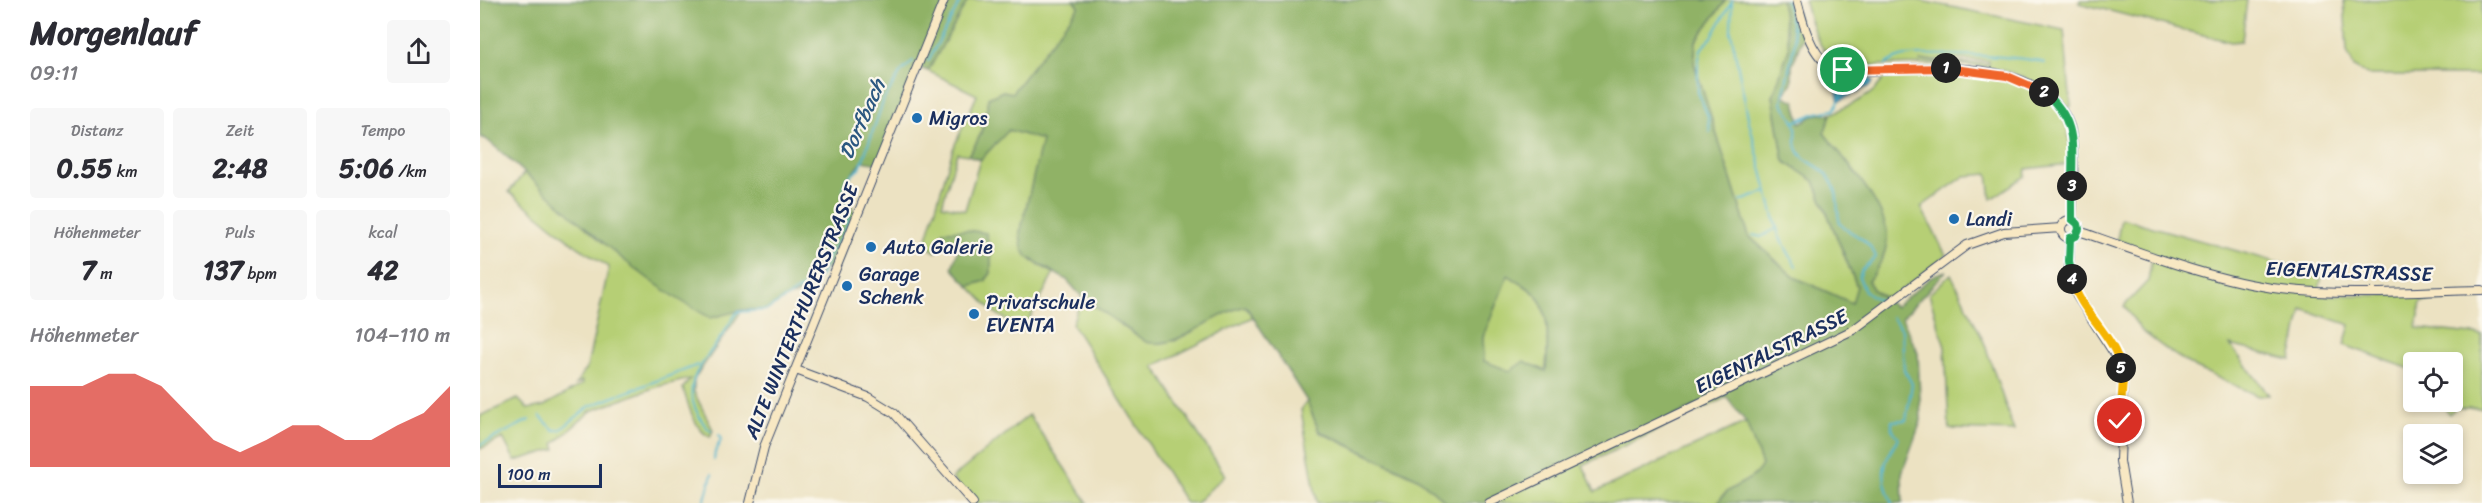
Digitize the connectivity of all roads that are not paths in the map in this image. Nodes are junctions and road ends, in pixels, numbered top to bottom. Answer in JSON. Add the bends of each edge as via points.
{"nodes":[{"id":1,"x":944,"y":0,"type":"edge"},
{"id":2,"x":1797,"y":0,"type":"edge"},
{"id":3,"x":2072,"y":219,"type":"junction"},
{"id":4,"x":2061,"y":228,"type":"junction"},
{"id":5,"x":2079,"y":231,"type":"junction"},
{"id":6,"x":2070,"y":238,"type":"junction"},
{"id":7,"x":2482,"y":290,"type":"edge"},
{"id":8,"x":796,"y":370,"type":"junction"},
{"id":9,"x":750,"y":503,"type":"edge"},
{"id":10,"x":973,"y":503,"type":"edge"},
{"id":11,"x":1489,"y":503,"type":"edge"},
{"id":12,"x":2127,"y":503,"type":"edge"}],
"edges":[{"from":1,"to":8,"type":"street","name":"ALTE WINTERTHURERSTRASSE"},
{"from":2,"to":3,"type":"street","via":[[1821,58],[1831,66],[1848,71],[1952,68],[2007,76],[2041,89],[2062,110],[2071,130]]},
{"from":3,"to":4,"type":"street","via":[[2063,222]]},
{"from":3,"to":5,"type":"street"},
{"from":4,"to":6,"type":"street","via":[[2062,234]]},
{"from":4,"to":11,"type":"street","name":"EIGENTALSTRASSE","via":[[2004,232],[1967,245],[1853,330]]},
{"from":5,"to":6,"type":"street"},
{"from":5,"to":7,"type":"street","name":"EIGENTALSTRASSE","via":[[2265,287],[2322,291]]},
{"from":6,"to":12,"type":"street","via":[[2069,269],[2077,296],[2119,361],[2123,380],[2120,461]]},
{"from":8,"to":9,"type":"street","name":"ALTE WINTERTHURERSTRASSE","via":[[764,447]]},
{"from":8,"to":10,"type":"street","via":[[868,397],[894,413]]}]}
